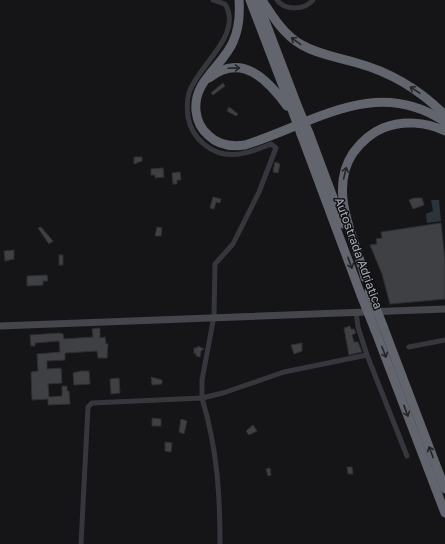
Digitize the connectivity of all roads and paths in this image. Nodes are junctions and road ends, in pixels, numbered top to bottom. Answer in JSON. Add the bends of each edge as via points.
{"nodes":[{"id":1,"x":213,"y":0,"type":"edge"},
{"id":2,"x":239,"y":0,"type":"edge"},
{"id":3,"x":250,"y":0,"type":"edge"},
{"id":4,"x":257,"y":0,"type":"edge"},
{"id":5,"x":262,"y":0,"type":"edge"},
{"id":6,"x":277,"y":0,"type":"edge"},
{"id":7,"x":313,"y":0,"type":"edge"},
{"id":8,"x":201,"y":86,"type":"junction"},
{"id":9,"x":296,"y":112,"type":"junction"},
{"id":10,"x":445,"y":115,"type":"edge"},
{"id":11,"x":445,"y":122,"type":"edge"},
{"id":12,"x":445,"y":131,"type":"edge"},
{"id":13,"x":305,"y":134,"type":"junction"},
{"id":14,"x":365,"y":278,"type":"junction"},
{"id":15,"x":365,"y":293,"type":"junction"},
{"id":16,"x":445,"y":309,"type":"edge"},
{"id":17,"x":356,"y":312,"type":"junction"},
{"id":18,"x":214,"y":316,"type":"junction"},
{"id":19,"x":0,"y":326,"type":"edge"},
{"id":20,"x":379,"y":328,"type":"junction"},
{"id":21,"x":445,"y":340,"type":"edge"},
{"id":22,"x":409,"y":347,"type":"dead end"},
{"id":23,"x":367,"y":355,"type":"junction"},
{"id":24,"x":202,"y":398,"type":"junction"},
{"id":25,"x":407,"y":456,"type":"dead end"},
{"id":26,"x":445,"y":488,"type":"edge"},
{"id":27,"x":445,"y":513,"type":"edge"},
{"id":28,"x":81,"y":544,"type":"edge"},
{"id":29,"x":220,"y":544,"type":"edge"}],
"edges":[{"from":1,"to":18,"type":"street","via":[[225,4],[229,22],[223,41],[188,94],[187,110],[191,127],[201,142],[221,154],[245,154],[271,144],[276,148],[259,192],[233,244],[215,264]]},
{"from":2,"to":8,"type":"highway","via":[[239,22],[233,41]]},
{"from":3,"to":9,"type":"highway","name":"Autostrada Adriatica"},
{"from":4,"to":9,"type":"highway","name":"Autostrada Adriatica"},
{"from":10,"to":5,"type":"highway","one_way":true,"via":[[413,88],[387,74],[322,54],[302,45],[288,35]]},
{"from":6,"to":7,"type":"street","via":[[287,7],[298,7],[308,6]]},
{"from":8,"to":9,"type":"highway","one_way":true,"via":[[220,71],[236,68],[249,70],[266,82]]},
{"from":8,"to":11,"type":"highway","via":[[196,102],[198,122],[210,138],[230,146],[253,142],[345,107],[366,102],[387,101],[406,104]]},
{"from":9,"to":13,"type":"highway","name":"Autostrada Adriatica","bridge":true},
{"from":14,"to":12,"type":"highway","one_way":true,"via":[[344,206],[343,184],[352,155],[371,134],[395,124],[421,123]]},
{"from":13,"to":14,"type":"highway","name":"Autostrada Adriatica"},
{"from":13,"to":15,"type":"highway","name":"Autostrada Adriatica","one_way":true},
{"from":14,"to":15,"type":"highway","name":"Autostrada Adriatica"},
{"from":15,"to":20,"type":"highway","name":"Autostrada Adriatica","bridge":true},
{"from":16,"to":17,"type":"main road"},
{"from":17,"to":18,"type":"main road"},
{"from":17,"to":23,"type":"street"},
{"from":18,"to":19,"type":"main road"},
{"from":18,"to":24,"type":"street","via":[[202,380]]},
{"from":26,"to":20,"type":"highway","name":"Autostrada Adriatica","one_way":true},
{"from":20,"to":27,"type":"highway","name":"Autostrada Adriatica","one_way":true},
{"from":21,"to":22,"type":"street"},
{"from":23,"to":24,"type":"street","via":[[284,372]]},
{"from":23,"to":25,"type":"street"},
{"from":24,"to":28,"type":"street","via":[[108,401],[92,403],[88,407]]},
{"from":24,"to":29,"type":"street","via":[[208,416],[218,474]]}]}
